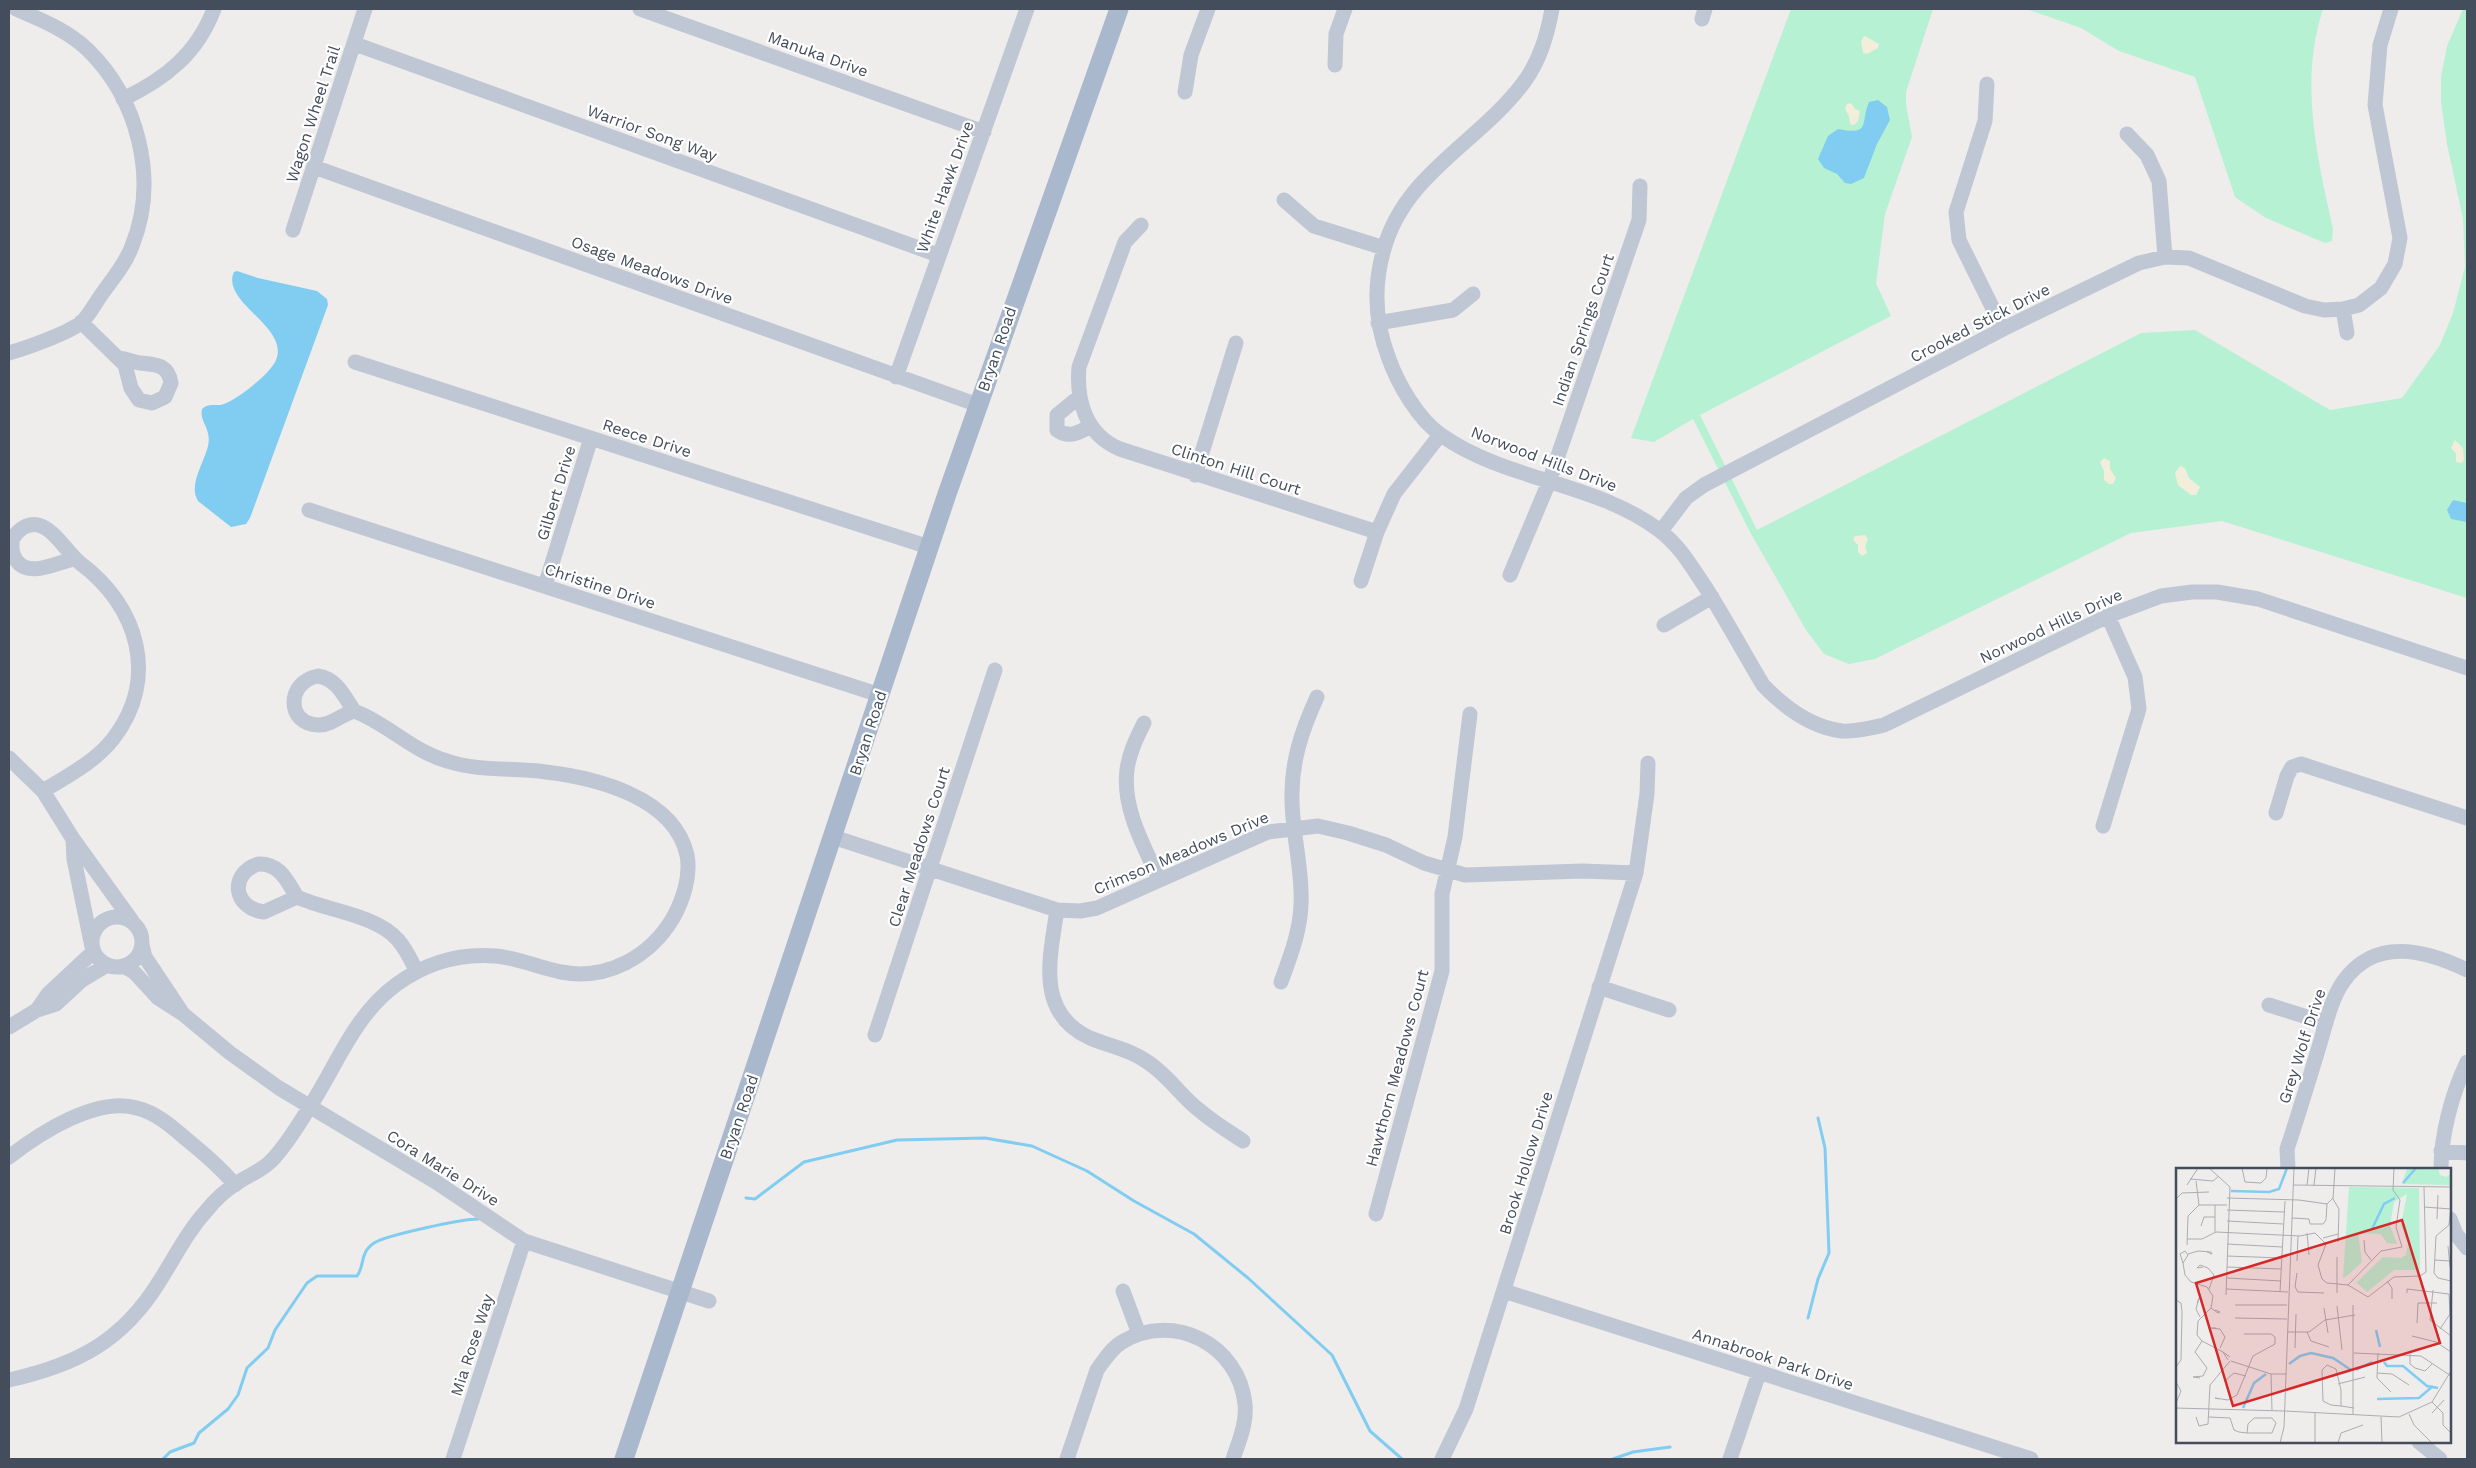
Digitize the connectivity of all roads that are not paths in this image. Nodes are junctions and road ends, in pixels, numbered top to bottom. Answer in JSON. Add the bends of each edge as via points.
{"nodes":[{"id":1,"x":16,"y":9,"type":"edge"},
{"id":2,"x":214,"y":9,"type":"edge"},
{"id":3,"x":365,"y":9,"type":"edge"},
{"id":4,"x":640,"y":9,"type":"edge"},
{"id":5,"x":1026,"y":9,"type":"edge"},
{"id":6,"x":1119,"y":9,"type":"edge"},
{"id":7,"x":1208,"y":9,"type":"edge"},
{"id":8,"x":1346,"y":9,"type":"edge"},
{"id":9,"x":1552,"y":9,"type":"edge"},
{"id":10,"x":2391,"y":9,"type":"edge"},
{"id":11,"x":355,"y":44,"type":"junction"},
{"id":12,"x":1335,"y":64,"type":"dead end"},
{"id":13,"x":1987,"y":84,"type":"dead end"},
{"id":14,"x":1185,"y":92,"type":"dead end"},
{"id":15,"x":123,"y":99,"type":"junction"},
{"id":16,"x":984,"y":132,"type":"junction"},
{"id":17,"x":2126,"y":134,"type":"dead end"},
{"id":18,"x":314,"y":167,"type":"junction"},
{"id":19,"x":1640,"y":186,"type":"dead end"},
{"id":20,"x":1284,"y":200,"type":"dead end"},
{"id":21,"x":1141,"y":225,"type":"dead end"},
{"id":22,"x":293,"y":230,"type":"dead end"},
{"id":23,"x":1384,"y":248,"type":"junction"},
{"id":24,"x":938,"y":255,"type":"junction"},
{"id":25,"x":2165,"y":258,"type":"junction"},
{"id":26,"x":1473,"y":294,"type":"dead end"},
{"id":27,"x":2343,"y":309,"type":"junction"},
{"id":28,"x":81,"y":322,"type":"junction"},
{"id":29,"x":1378,"y":323,"type":"junction"},
{"id":30,"x":2003,"y":329,"type":"junction"},
{"id":31,"x":2347,"y":333,"type":"dead end"},
{"id":32,"x":1236,"y":343,"type":"dead end"},
{"id":33,"x":9,"y":353,"type":"edge"},
{"id":34,"x":119,"y":358,"type":"dead end"},
{"id":35,"x":355,"y":362,"type":"dead end"},
{"id":36,"x":896,"y":377,"type":"junction"},
{"id":37,"x":1079,"y":397,"type":"junction"},
{"id":38,"x":978,"y":405,"type":"junction"},
{"id":39,"x":1091,"y":426,"type":"junction"},
{"id":40,"x":1440,"y":435,"type":"junction"},
{"id":41,"x":591,"y":438,"type":"junction"},
{"id":42,"x":1195,"y":475,"type":"junction"},
{"id":43,"x":1549,"y":482,"type":"junction"},
{"id":44,"x":309,"y":510,"type":"dead end"},
{"id":45,"x":1661,"y":531,"type":"junction"},
{"id":46,"x":1377,"y":532,"type":"junction"},
{"id":47,"x":929,"y":547,"type":"junction"},
{"id":48,"x":74,"y":559,"type":"dead end"},
{"id":49,"x":1510,"y":575,"type":"dead end"},
{"id":50,"x":1361,"y":581,"type":"dead end"},
{"id":51,"x":545,"y":586,"type":"junction"},
{"id":52,"x":1712,"y":598,"type":"junction"},
{"id":53,"x":2108,"y":616,"type":"junction"},
{"id":54,"x":1664,"y":625,"type":"dead end"},
{"id":55,"x":2467,"y":668,"type":"edge"},
{"id":56,"x":995,"y":670,"type":"dead end"},
{"id":57,"x":880,"y":695,"type":"junction"},
{"id":58,"x":1317,"y":697,"type":"dead end"},
{"id":59,"x":354,"y":710,"type":"dead end"},
{"id":60,"x":1470,"y":714,"type":"dead end"},
{"id":61,"x":1144,"y":723,"type":"dead end"},
{"id":62,"x":9,"y":758,"type":"edge"},
{"id":63,"x":1648,"y":763,"type":"dead end"},
{"id":64,"x":43,"y":791,"type":"junction"},
{"id":65,"x":2276,"y":813,"type":"dead end"},
{"id":66,"x":2467,"y":818,"type":"edge"},
{"id":67,"x":2103,"y":826,"type":"dead end"},
{"id":68,"x":1295,"y":828,"type":"junction"},
{"id":69,"x":833,"y":837,"type":"junction"},
{"id":70,"x":74,"y":839,"type":"junction"},
{"id":71,"x":930,"y":868,"type":"junction"},
{"id":72,"x":1446,"y":871,"type":"junction"},
{"id":73,"x":1636,"y":873,"type":"junction"},
{"id":74,"x":1159,"y":879,"type":"junction"},
{"id":75,"x":297,"y":897,"type":"dead end"},
{"id":76,"x":1057,"y":910,"type":"junction"},
{"id":77,"x":132,"y":921,"type":"junction"},
{"id":78,"x":142,"y":945,"type":"junction"},
{"id":79,"x":93,"y":950,"type":"junction"},
{"id":80,"x":108,"y":965,"type":"junction"},
{"id":81,"x":124,"y":966,"type":"junction"},
{"id":82,"x":416,"y":970,"type":"junction"},
{"id":83,"x":2467,"y":970,"type":"edge"},
{"id":84,"x":1281,"y":982,"type":"dead end"},
{"id":85,"x":1599,"y":987,"type":"junction"},
{"id":86,"x":2269,"y":1005,"type":"dead end"},
{"id":87,"x":36,"y":1010,"type":"junction"},
{"id":88,"x":1669,"y":1010,"type":"dead end"},
{"id":89,"x":183,"y":1014,"type":"junction"},
{"id":90,"x":2326,"y":1023,"type":"junction"},
{"id":91,"x":9,"y":1027,"type":"edge"},
{"id":92,"x":875,"y":1035,"type":"dead end"},
{"id":93,"x":2467,"y":1062,"type":"edge"},
{"id":94,"x":310,"y":1106,"type":"junction"},
{"id":95,"x":1243,"y":1141,"type":"dead end"},
{"id":96,"x":2441,"y":1151,"type":"junction"},
{"id":97,"x":2467,"y":1153,"type":"edge"},
{"id":98,"x":9,"y":1156,"type":"edge"},
{"id":99,"x":2288,"y":1168,"type":"edge"},
{"id":100,"x":2441,"y":1168,"type":"edge"},
{"id":101,"x":235,"y":1184,"type":"junction"},
{"id":102,"x":1376,"y":1214,"type":"dead end"},
{"id":103,"x":2453,"y":1236,"type":"edge"},
{"id":104,"x":524,"y":1241,"type":"junction"},
{"id":105,"x":2467,"y":1248,"type":"edge"},
{"id":106,"x":1123,"y":1291,"type":"dead end"},
{"id":107,"x":1504,"y":1291,"type":"junction"},
{"id":108,"x":680,"y":1292,"type":"junction"},
{"id":109,"x":709,"y":1301,"type":"dead end"},
{"id":110,"x":1139,"y":1334,"type":"junction"},
{"id":111,"x":1759,"y":1373,"type":"junction"},
{"id":112,"x":9,"y":1380,"type":"edge"},
{"id":113,"x":2420,"y":1443,"type":"edge"},
{"id":114,"x":2434,"y":1457,"type":"edge"},
{"id":115,"x":453,"y":1459,"type":"edge"},
{"id":116,"x":624,"y":1459,"type":"edge"},
{"id":117,"x":1067,"y":1459,"type":"edge"},
{"id":118,"x":1233,"y":1459,"type":"edge"},
{"id":119,"x":1442,"y":1459,"type":"edge"},
{"id":120,"x":1730,"y":1459,"type":"edge"},
{"id":121,"x":2032,"y":1459,"type":"edge"}],
"edges":[{"from":1,"to":15,"type":"street","via":[[51,24],[86,49]]},
{"from":2,"to":15,"type":"street","via":[[202,36],[182,61],[146,88]]},
{"from":3,"to":11,"type":"street","name":"Wagon Wheel Trail"},
{"from":4,"to":16,"type":"street","name":"Manuka Drive"},
{"from":5,"to":16,"type":"street","name":"White Hawk Drive"},
{"from":6,"to":38,"type":"main road","name":"Bryan Road"},
{"from":7,"to":14,"type":"street","via":[[1191,55]]},
{"from":8,"to":12,"type":"street","via":[[1336,34]]},
{"from":9,"to":23,"type":"street","name":"Norwood Hills Drive","via":[[1544,44],[1525,81],[1410,194]]},
{"from":10,"to":27,"type":"street","name":"Crooked Stick Drive","via":[[2380,45],[2375,105],[2400,238],[2395,264],[2381,288],[2359,304]]},
{"from":11,"to":18,"type":"street","name":"Wagon Wheel Trail"},
{"from":11,"to":24,"type":"street","name":"Warrior Song Way"},
{"from":13,"to":30,"type":"street","via":[[1985,121],[1956,212],[1956,226],[1959,240]]},
{"from":15,"to":28,"type":"street","via":[[133,118],[142,156],[144,177],[140,217],[126,260]]},
{"from":16,"to":24,"type":"street","name":"White Hawk Drive"},
{"from":17,"to":25,"type":"street","via":[[2147,155],[2159,180]]},
{"from":18,"to":22,"type":"street","name":"Wagon Wheel Trail"},
{"from":18,"to":36,"type":"street","name":"Osage Meadows Drive"},
{"from":19,"to":43,"type":"street","name":"Indian Springs Court","via":[[1640,220]]},
{"from":20,"to":23,"type":"street","via":[[1314,226]]},
{"from":21,"to":37,"type":"street","name":"Clinton Hill Court","via":[[1125,242],[1086,345],[1079,367]]},
{"from":23,"to":29,"type":"street","name":"Norwood Hills Drive","via":[[1377,283]]},
{"from":24,"to":36,"type":"street","name":"White Hawk Drive"},
{"from":25,"to":27,"type":"street","name":"Crooked Stick Drive","via":[[2189,258],[2305,306]]},
{"from":25,"to":30,"type":"street","name":"Crooked Stick Drive","via":[[2139,263]]},
{"from":26,"to":29,"type":"street","via":[[1452,310]]},
{"from":27,"to":31,"type":"street"},
{"from":28,"to":33,"type":"street","via":[[31,347]]},
{"from":28,"to":34,"type":"street"},
{"from":29,"to":40,"type":"street","name":"Norwood Hills Drive","via":[[1397,379],[1416,409]]},
{"from":30,"to":45,"type":"street","name":"Crooked Stick Drive","via":[[1704,485],[1686,498]]},
{"from":32,"to":42,"type":"street"},
{"from":35,"to":41,"type":"street","name":"Reece Drive"},
{"from":36,"to":38,"type":"street","name":"Osage Meadows Drive"},
{"from":37,"to":39,"type":"street","name":"Clinton Hill Court"},
{"from":37,"to":39,"type":"street","via":[[1057,415],[1057,430],[1074,435]]},
{"from":38,"to":47,"type":"main road","name":"Bryan Road"},
{"from":39,"to":42,"type":"street","name":"Clinton Hill Court","via":[[1112,446]]},
{"from":40,"to":43,"type":"street","name":"Norwood Hills Drive","via":[[1484,458]]},
{"from":40,"to":46,"type":"street","via":[[1394,494]]},
{"from":41,"to":47,"type":"street","name":"Reece Drive"},
{"from":41,"to":51,"type":"street","name":"Gilbert Drive"},
{"from":42,"to":46,"type":"street","name":"Clinton Hill Court"},
{"from":43,"to":45,"type":"street","name":"Norwood Hills Drive","via":[[1615,505]]},
{"from":43,"to":49,"type":"street","name":"Indian Springs Court"},
{"from":44,"to":51,"type":"street","name":"Christine Drive"},
{"from":45,"to":52,"type":"street","name":"Norwood Hills Drive","via":[[1688,558]]},
{"from":46,"to":50,"type":"street"},
{"from":47,"to":57,"type":"main road","name":"Bryan Road"},
{"from":48,"to":64,"type":"street","via":[[105,583],[122,607],[134,635],[137,681],[126,720],[113,739],[86,764]]},
{"from":51,"to":57,"type":"street","name":"Christine Drive"},
{"from":52,"to":53,"type":"street","name":"Norwood Hills Drive","via":[[1763,685],[1779,702],[1802,717],[1843,731],[1884,725]]},
{"from":52,"to":54,"type":"street"},
{"from":53,"to":55,"type":"street","name":"Norwood Hills Drive","via":[[2161,596],[2217,592],[2258,599]]},
{"from":53,"to":67,"type":"street","via":[[2135,678],[2139,708]]},
{"from":56,"to":71,"type":"street","name":"Clear Meadows Court"},
{"from":57,"to":69,"type":"main road","name":"Bryan Road"},
{"from":58,"to":68,"type":"street","via":[[1298,745],[1292,774]]},
{"from":59,"to":82,"type":"street","via":[[415,748],[442,760],[484,770],[544,771],[573,776],[634,797],[667,818],[687,856],[683,893],[666,929],[644,953],[615,968],[572,974],[512,958],[484,955],[458,957]]},
{"from":60,"to":72,"type":"street","name":"Hawthorn Meadows Court","via":[[1460,804]]},
{"from":61,"to":74,"type":"street","via":[[1134,743],[1127,770],[1128,799],[1136,827]]},
{"from":62,"to":64,"type":"street"},
{"from":63,"to":73,"type":"street","name":"Brook Hollow Drive"},
{"from":64,"to":70,"type":"street"},
{"from":65,"to":66,"type":"street","via":[[2287,776],[2292,767],[2301,764]]},
{"from":68,"to":72,"type":"street","name":"Crimson Meadows Drive","via":[[1318,826],[1348,832]]},
{"from":68,"to":74,"type":"street","name":"Crimson Meadows Drive","via":[[1268,832]]},
{"from":68,"to":84,"type":"street","via":[[1300,912],[1296,939]]},
{"from":69,"to":71,"type":"street","name":"Crimson Meadows Drive"},
{"from":69,"to":108,"type":"main road","name":"Bryan Road"},
{"from":70,"to":77,"type":"street"},
{"from":70,"to":79,"type":"street","via":[[74,859]]},
{"from":71,"to":76,"type":"street","name":"Crimson Meadows Drive"},
{"from":71,"to":92,"type":"street","name":"Clear Meadows Court"},
{"from":72,"to":73,"type":"street","name":"Crimson Meadows Drive","via":[[1483,876],[1582,871]]},
{"from":72,"to":102,"type":"street","name":"Hawthorn Meadows Court","via":[[1442,894],[1442,972]]},
{"from":73,"to":85,"type":"street","name":"Brook Hollow Drive"},
{"from":74,"to":76,"type":"street","name":"Crimson Meadows Drive","via":[[1097,908]]},
{"from":75,"to":82,"type":"street","via":[[381,926],[398,940]]},
{"from":76,"to":95,"type":"street","via":[[1049,978],[1055,1004],[1064,1017],[1076,1030],[1090,1038],[1129,1051],[1147,1061],[1199,1110]]},
{"from":77,"to":78,"type":"street","via":[[140,932]]},
{"from":77,"to":79,"type":"street","via":[[117,916],[103,920],[93,932]]},
{"from":78,"to":81,"type":"street","via":[[137,957]]},
{"from":78,"to":89,"type":"street","name":"Cora Marie Drive","via":[[145,957]]},
{"from":79,"to":80,"type":"street","via":[[99,960]]},
{"from":79,"to":87,"type":"street"},
{"from":80,"to":81,"type":"street"},
{"from":80,"to":87,"type":"street","via":[[82,980],[56,1004]]},
{"from":81,"to":89,"type":"street","name":"Cora Marie Drive","via":[[158,998]]},
{"from":82,"to":94,"type":"street","via":[[386,992],[359,1020]]},
{"from":83,"to":90,"type":"street","name":"Grey Wolf Drive","via":[[2418,952],[2393,950],[2371,957],[2343,982]]},
{"from":85,"to":88,"type":"street"},
{"from":85,"to":107,"type":"street","name":"Brook Hollow Drive"},
{"from":86,"to":90,"type":"street"},
{"from":87,"to":91,"type":"street"},
{"from":89,"to":94,"type":"street","name":"Cora Marie Drive","via":[[230,1054]]},
{"from":90,"to":99,"type":"street","name":"Grey Wolf Drive","via":[[2287,1149]]},
{"from":93,"to":96,"type":"street"},
{"from":94,"to":101,"type":"street","via":[[271,1161]]},
{"from":94,"to":104,"type":"street","name":"Cora Marie Drive","via":[[436,1182]]},
{"from":96,"to":97,"type":"street"},
{"from":96,"to":100,"type":"street"},
{"from":98,"to":101,"type":"street","via":[[65,1122],[99,1108],[136,1107],[162,1119],[218,1165]]},
{"from":101,"to":112,"type":"street","via":[[192,1227],[144,1304],[108,1340],[76,1360]]},
{"from":103,"to":105,"type":"street"},
{"from":104,"to":108,"type":"street","name":"Cora Marie Drive"},
{"from":104,"to":115,"type":"street","name":"Mia Rose Way"},
{"from":106,"to":110,"type":"street"},
{"from":107,"to":111,"type":"street","name":"Annabrook Park Drive"},
{"from":107,"to":119,"type":"street","name":"Brook Hollow Drive","via":[[1466,1409]]},
{"from":108,"to":109,"type":"street","name":"Cora Marie Drive"},
{"from":108,"to":116,"type":"main road","name":"Bryan Road"},
{"from":110,"to":117,"type":"street","via":[[1122,1342],[1097,1370]]},
{"from":110,"to":118,"type":"street","via":[[1160,1329],[1188,1333],[1229,1359],[1245,1403],[1245,1422]]},
{"from":111,"to":120,"type":"street"},
{"from":111,"to":121,"type":"street","name":"Annabrook Park Drive"},
{"from":113,"to":114,"type":"street"}]}
